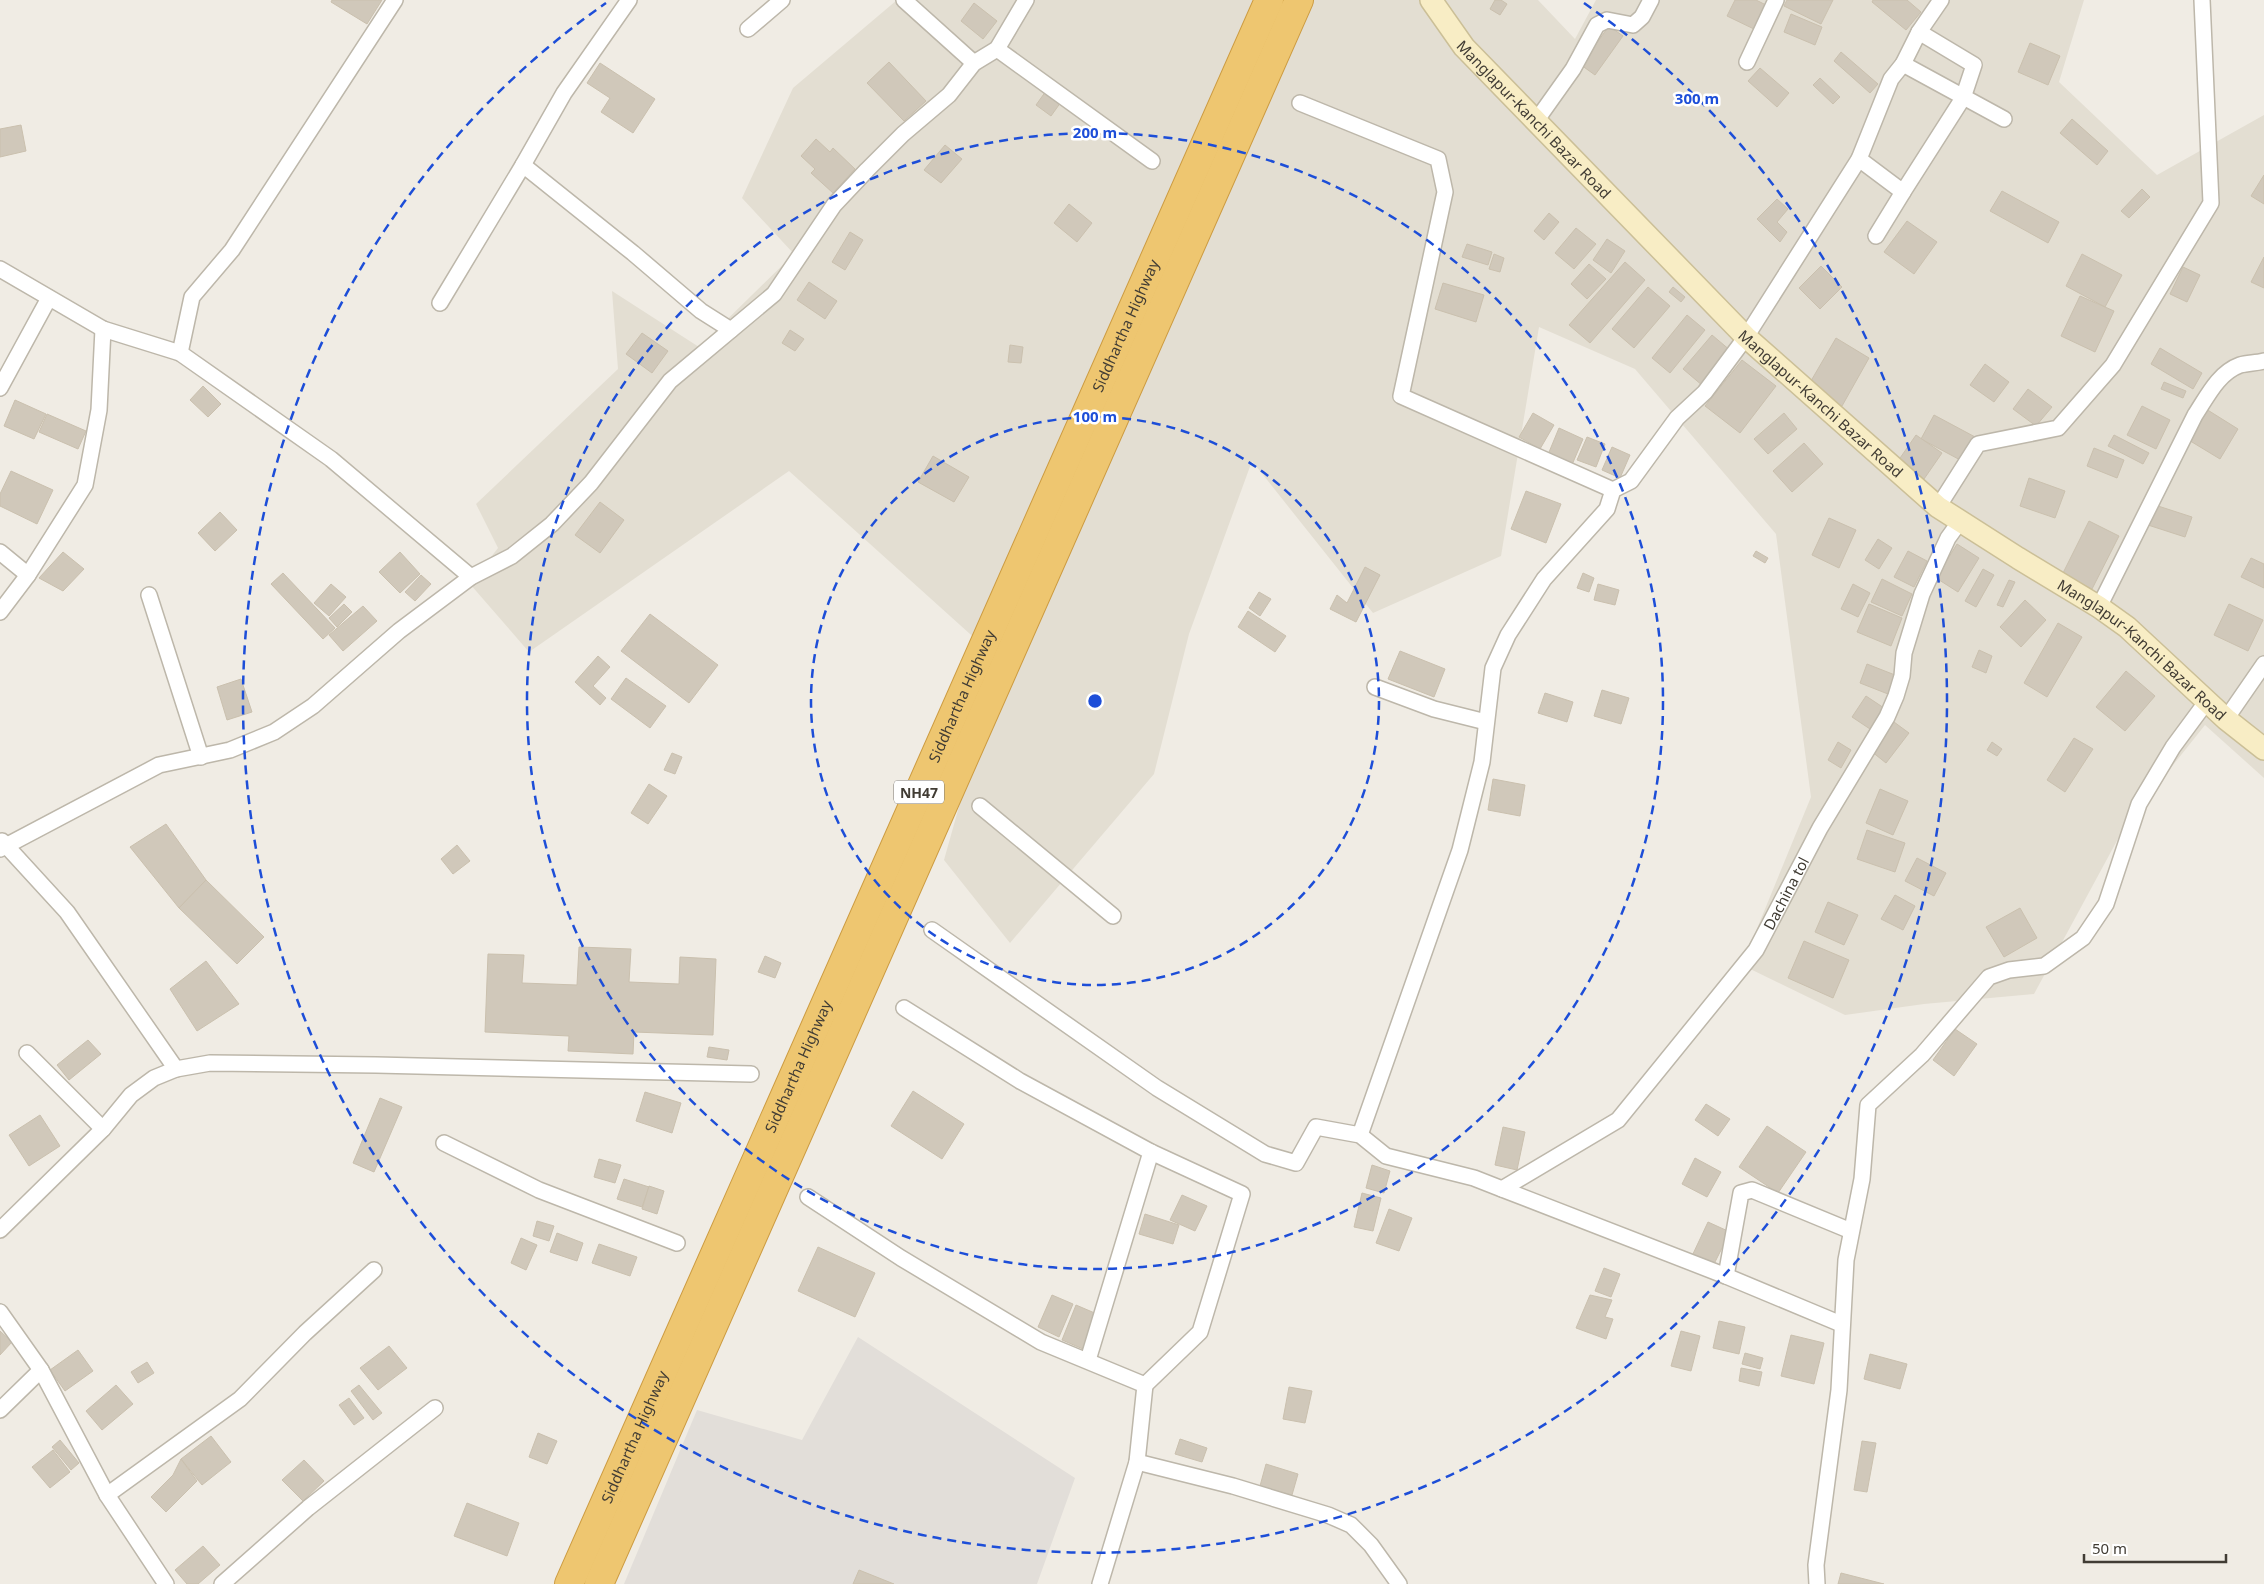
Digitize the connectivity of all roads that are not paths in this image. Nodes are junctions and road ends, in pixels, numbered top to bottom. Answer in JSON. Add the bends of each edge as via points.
{"nodes":[{"id":1,"x":395,"y":0,"type":"edge"},
{"id":2,"x":629,"y":0,"type":"edge"},
{"id":3,"x":782,"y":0,"type":"edge"},
{"id":4,"x":904,"y":0,"type":"edge"},
{"id":5,"x":1026,"y":0,"type":"edge"},
{"id":6,"x":1269,"y":0,"type":"edge"},
{"id":7,"x":1299,"y":0,"type":"edge"},
{"id":8,"x":1431,"y":0,"type":"edge"},
{"id":9,"x":1651,"y":0,"type":"edge"},
{"id":10,"x":1776,"y":0,"type":"edge"},
{"id":11,"x":1941,"y":0,"type":"edge"},
{"id":12,"x":2202,"y":0,"type":"edge"},
{"id":13,"x":748,"y":29,"type":"dead end"},
{"id":14,"x":1919,"y":32,"type":"junction"},
{"id":15,"x":997,"y":49,"type":"junction"},
{"id":16,"x":1747,"y":62,"type":"dead end"},
{"id":17,"x":974,"y":63,"type":"junction"},
{"id":18,"x":1903,"y":64,"type":"junction"},
{"id":19,"x":1963,"y":98,"type":"junction"},
{"id":20,"x":1300,"y":103,"type":"dead end"},
{"id":21,"x":2004,"y":119,"type":"dead end"},
{"id":22,"x":1536,"y":121,"type":"junction"},
{"id":23,"x":1859,"y":159,"type":"junction"},
{"id":24,"x":1152,"y":161,"type":"dead end"},
{"id":25,"x":523,"y":165,"type":"junction"},
{"id":26,"x":1904,"y":192,"type":"junction"},
{"id":27,"x":1876,"y":236,"type":"dead end"},
{"id":28,"x":0,"y":269,"type":"edge"},
{"id":29,"x":48,"y":298,"type":"junction"},
{"id":30,"x":440,"y":303,"type":"dead end"},
{"id":31,"x":104,"y":329,"type":"junction"},
{"id":32,"x":731,"y":330,"type":"junction"},
{"id":33,"x":1746,"y":336,"type":"junction"},
{"id":34,"x":180,"y":353,"type":"junction"},
{"id":35,"x":2264,"y":361,"type":"edge"},
{"id":36,"x":0,"y":388,"type":"edge"},
{"id":37,"x":1613,"y":490,"type":"junction"},
{"id":38,"x":1938,"y":507,"type":"junction"},
{"id":39,"x":1961,"y":520,"type":"junction"},
{"id":40,"x":0,"y":552,"type":"edge"},
{"id":41,"x":28,"y":576,"type":"junction"},
{"id":42,"x":471,"y":577,"type":"junction"},
{"id":43,"x":149,"y":595,"type":"dead end"},
{"id":44,"x":2099,"y":607,"type":"junction"},
{"id":45,"x":0,"y":612,"type":"edge"},
{"id":46,"x":2264,"y":664,"type":"edge"},
{"id":47,"x":1375,"y":687,"type":"dead end"},
{"id":48,"x":2207,"y":701,"type":"junction"},
{"id":49,"x":2226,"y":719,"type":"junction"},
{"id":50,"x":1486,"y":722,"type":"junction"},
{"id":51,"x":2264,"y":749,"type":"edge"},
{"id":52,"x":201,"y":757,"type":"junction"},
{"id":53,"x":980,"y":806,"type":"dead end"},
{"id":54,"x":3,"y":845,"type":"edge"},
{"id":55,"x":1113,"y":916,"type":"dead end"},
{"id":56,"x":932,"y":930,"type":"dead end"},
{"id":57,"x":904,"y":1008,"type":"dead end"},
{"id":58,"x":27,"y":1052,"type":"dead end"},
{"id":59,"x":176,"y":1069,"type":"junction"},
{"id":60,"x":751,"y":1074,"type":"dead end"},
{"id":61,"x":103,"y":1129,"type":"junction"},
{"id":62,"x":1360,"y":1135,"type":"junction"},
{"id":63,"x":444,"y":1143,"type":"dead end"},
{"id":64,"x":1151,"y":1152,"type":"junction"},
{"id":65,"x":1502,"y":1189,"type":"junction"},
{"id":66,"x":808,"y":1197,"type":"dead end"},
{"id":67,"x":0,"y":1230,"type":"edge"},
{"id":68,"x":1851,"y":1231,"type":"junction"},
{"id":69,"x":677,"y":1243,"type":"dead end"},
{"id":70,"x":374,"y":1270,"type":"dead end"},
{"id":71,"x":1726,"y":1276,"type":"junction"},
{"id":72,"x":0,"y":1312,"type":"edge"},
{"id":73,"x":1841,"y":1324,"type":"junction"},
{"id":74,"x":1088,"y":1360,"type":"junction"},
{"id":75,"x":41,"y":1370,"type":"junction"},
{"id":76,"x":1146,"y":1385,"type":"junction"},
{"id":77,"x":435,"y":1408,"type":"dead end"},
{"id":78,"x":0,"y":1410,"type":"edge"},
{"id":79,"x":1137,"y":1462,"type":"junction"},
{"id":80,"x":107,"y":1495,"type":"junction"},
{"id":81,"x":166,"y":1584,"type":"edge"},
{"id":82,"x":222,"y":1584,"type":"edge"},
{"id":83,"x":569,"y":1584,"type":"edge"},
{"id":84,"x":599,"y":1584,"type":"edge"},
{"id":85,"x":1100,"y":1584,"type":"edge"},
{"id":86,"x":1399,"y":1584,"type":"edge"},
{"id":87,"x":1817,"y":1584,"type":"edge"}],
"edges":[{"from":1,"to":34,"type":"street","via":[[232,250],[192,297]]},
{"from":2,"to":25,"type":"street","via":[[564,93]]},
{"from":3,"to":13,"type":"street"},
{"from":4,"to":17,"type":"street"},
{"from":5,"to":15,"type":"street"},
{"from":6,"to":83,"type":"highway","name":"Siddhartha Highway","number":"NH47"},
{"from":7,"to":84,"type":"highway","name":"Siddhartha Highway","number":"NH47"},
{"from":8,"to":22,"type":"street","name":"Manglapur-Kanchi Bazar Road","via":[[1464,47]]},
{"from":9,"to":22,"type":"street","via":[[1642,17],[1633,24],[1607,20],[1597,25],[1573,69]]},
{"from":10,"to":16,"type":"street"},
{"from":11,"to":14,"type":"street"},
{"from":12,"to":38,"type":"street","via":[[2211,203],[2113,365],[2058,428],[1978,444]]},
{"from":14,"to":18,"type":"street"},
{"from":14,"to":19,"type":"street","via":[[1974,65]]},
{"from":15,"to":17,"type":"street"},
{"from":15,"to":24,"type":"street"},
{"from":17,"to":32,"type":"street","via":[[949,95],[903,134],[834,205],[774,294]]},
{"from":18,"to":19,"type":"street"},
{"from":18,"to":23,"type":"street","via":[[1891,79]]},
{"from":19,"to":21,"type":"street"},
{"from":19,"to":26,"type":"street"},
{"from":20,"to":37,"type":"street","via":[[1438,159],[1445,192],[1401,396]]},
{"from":22,"to":33,"type":"street","name":"Manglapur-Kanchi Bazar Road"},
{"from":23,"to":26,"type":"street"},
{"from":23,"to":33,"type":"street"},
{"from":25,"to":30,"type":"street"},
{"from":25,"to":32,"type":"street","via":[[701,311]]},
{"from":26,"to":27,"type":"street"},
{"from":28,"to":29,"type":"street"},
{"from":29,"to":31,"type":"street"},
{"from":29,"to":36,"type":"street"},
{"from":31,"to":34,"type":"street"},
{"from":31,"to":41,"type":"street","via":[[99,410],[85,485]]},
{"from":32,"to":42,"type":"street","via":[[670,381],[591,483],[552,524],[512,556]]},
{"from":33,"to":37,"type":"street","via":[[1705,392],[1677,418],[1632,481]]},
{"from":33,"to":38,"type":"street","name":"Manglapur-Kanchi Bazar Road"},
{"from":34,"to":42,"type":"street","via":[[331,459]]},
{"from":35,"to":44,"type":"street","via":[[2241,365],[2224,374],[2209,393]]},
{"from":37,"to":50,"type":"street","via":[[1607,509],[1544,579],[1508,635],[1493,668]]},
{"from":38,"to":39,"type":"street","name":"Manglapur-Kanchi Bazar Road"},
{"from":39,"to":44,"type":"street","name":"Manglapur-Kanchi Bazar Road"},
{"from":39,"to":65,"type":"street","name":"Dachina tol","via":[[1948,538],[1922,594],[1904,653],[1902,676],[1886,717],[1820,828],[1756,950],[1618,1120]]},
{"from":40,"to":41,"type":"street"},
{"from":41,"to":45,"type":"street"},
{"from":42,"to":52,"type":"street","via":[[399,631],[313,706],[274,732],[230,750]]},
{"from":43,"to":52,"type":"street"},
{"from":44,"to":48,"type":"street","name":"Manglapur-Kanchi Bazar Road","via":[[2127,627]]},
{"from":46,"to":49,"type":"street"},
{"from":47,"to":50,"type":"street","via":[[1434,709]]},
{"from":48,"to":49,"type":"street","name":"Manglapur-Kanchi Bazar Road"},
{"from":48,"to":68,"type":"street","via":[[2173,747],[2139,804],[2106,904],[2083,938],[2044,966],[1989,976],[1922,1055],[1868,1104],[1862,1180]]},
{"from":49,"to":51,"type":"street","name":"Manglapur-Kanchi Bazar Road"},
{"from":50,"to":62,"type":"street","via":[[1482,762],[1460,850]]},
{"from":52,"to":54,"type":"street","via":[[159,765]]},
{"from":53,"to":55,"type":"street"},
{"from":54,"to":59,"type":"street","via":[[67,912]]},
{"from":56,"to":62,"type":"street","via":[[1157,1088],[1265,1154],[1296,1163],[1316,1127]]},
{"from":57,"to":64,"type":"street","via":[[1020,1081]]},
{"from":58,"to":61,"type":"street"},
{"from":59,"to":60,"type":"street","via":[[210,1063],[376,1064]]},
{"from":59,"to":61,"type":"street","via":[[154,1078],[131,1095]]},
{"from":61,"to":67,"type":"street"},
{"from":62,"to":65,"type":"street","via":[[1386,1156],[1474,1178]]},
{"from":63,"to":69,"type":"street","via":[[539,1190]]},
{"from":64,"to":74,"type":"street"},
{"from":64,"to":76,"type":"street","via":[[1242,1194],[1200,1332]]},
{"from":65,"to":71,"type":"street"},
{"from":66,"to":74,"type":"street","via":[[901,1258],[1041,1342]]},
{"from":68,"to":71,"type":"street","via":[[1746,1190],[1741,1193]]},
{"from":68,"to":73,"type":"street"},
{"from":70,"to":80,"type":"street","via":[[240,1399]]},
{"from":71,"to":73,"type":"street"},
{"from":72,"to":75,"type":"street"},
{"from":73,"to":87,"type":"street","via":[[1839,1390],[1816,1565]]},
{"from":74,"to":76,"type":"street"},
{"from":75,"to":78,"type":"street"},
{"from":75,"to":80,"type":"street"},
{"from":76,"to":79,"type":"street"},
{"from":77,"to":82,"type":"street","via":[[308,1508]]},
{"from":79,"to":85,"type":"street"},
{"from":79,"to":86,"type":"street","via":[[1250,1491],[1351,1525],[1371,1545]]},
{"from":80,"to":81,"type":"street"}]}
